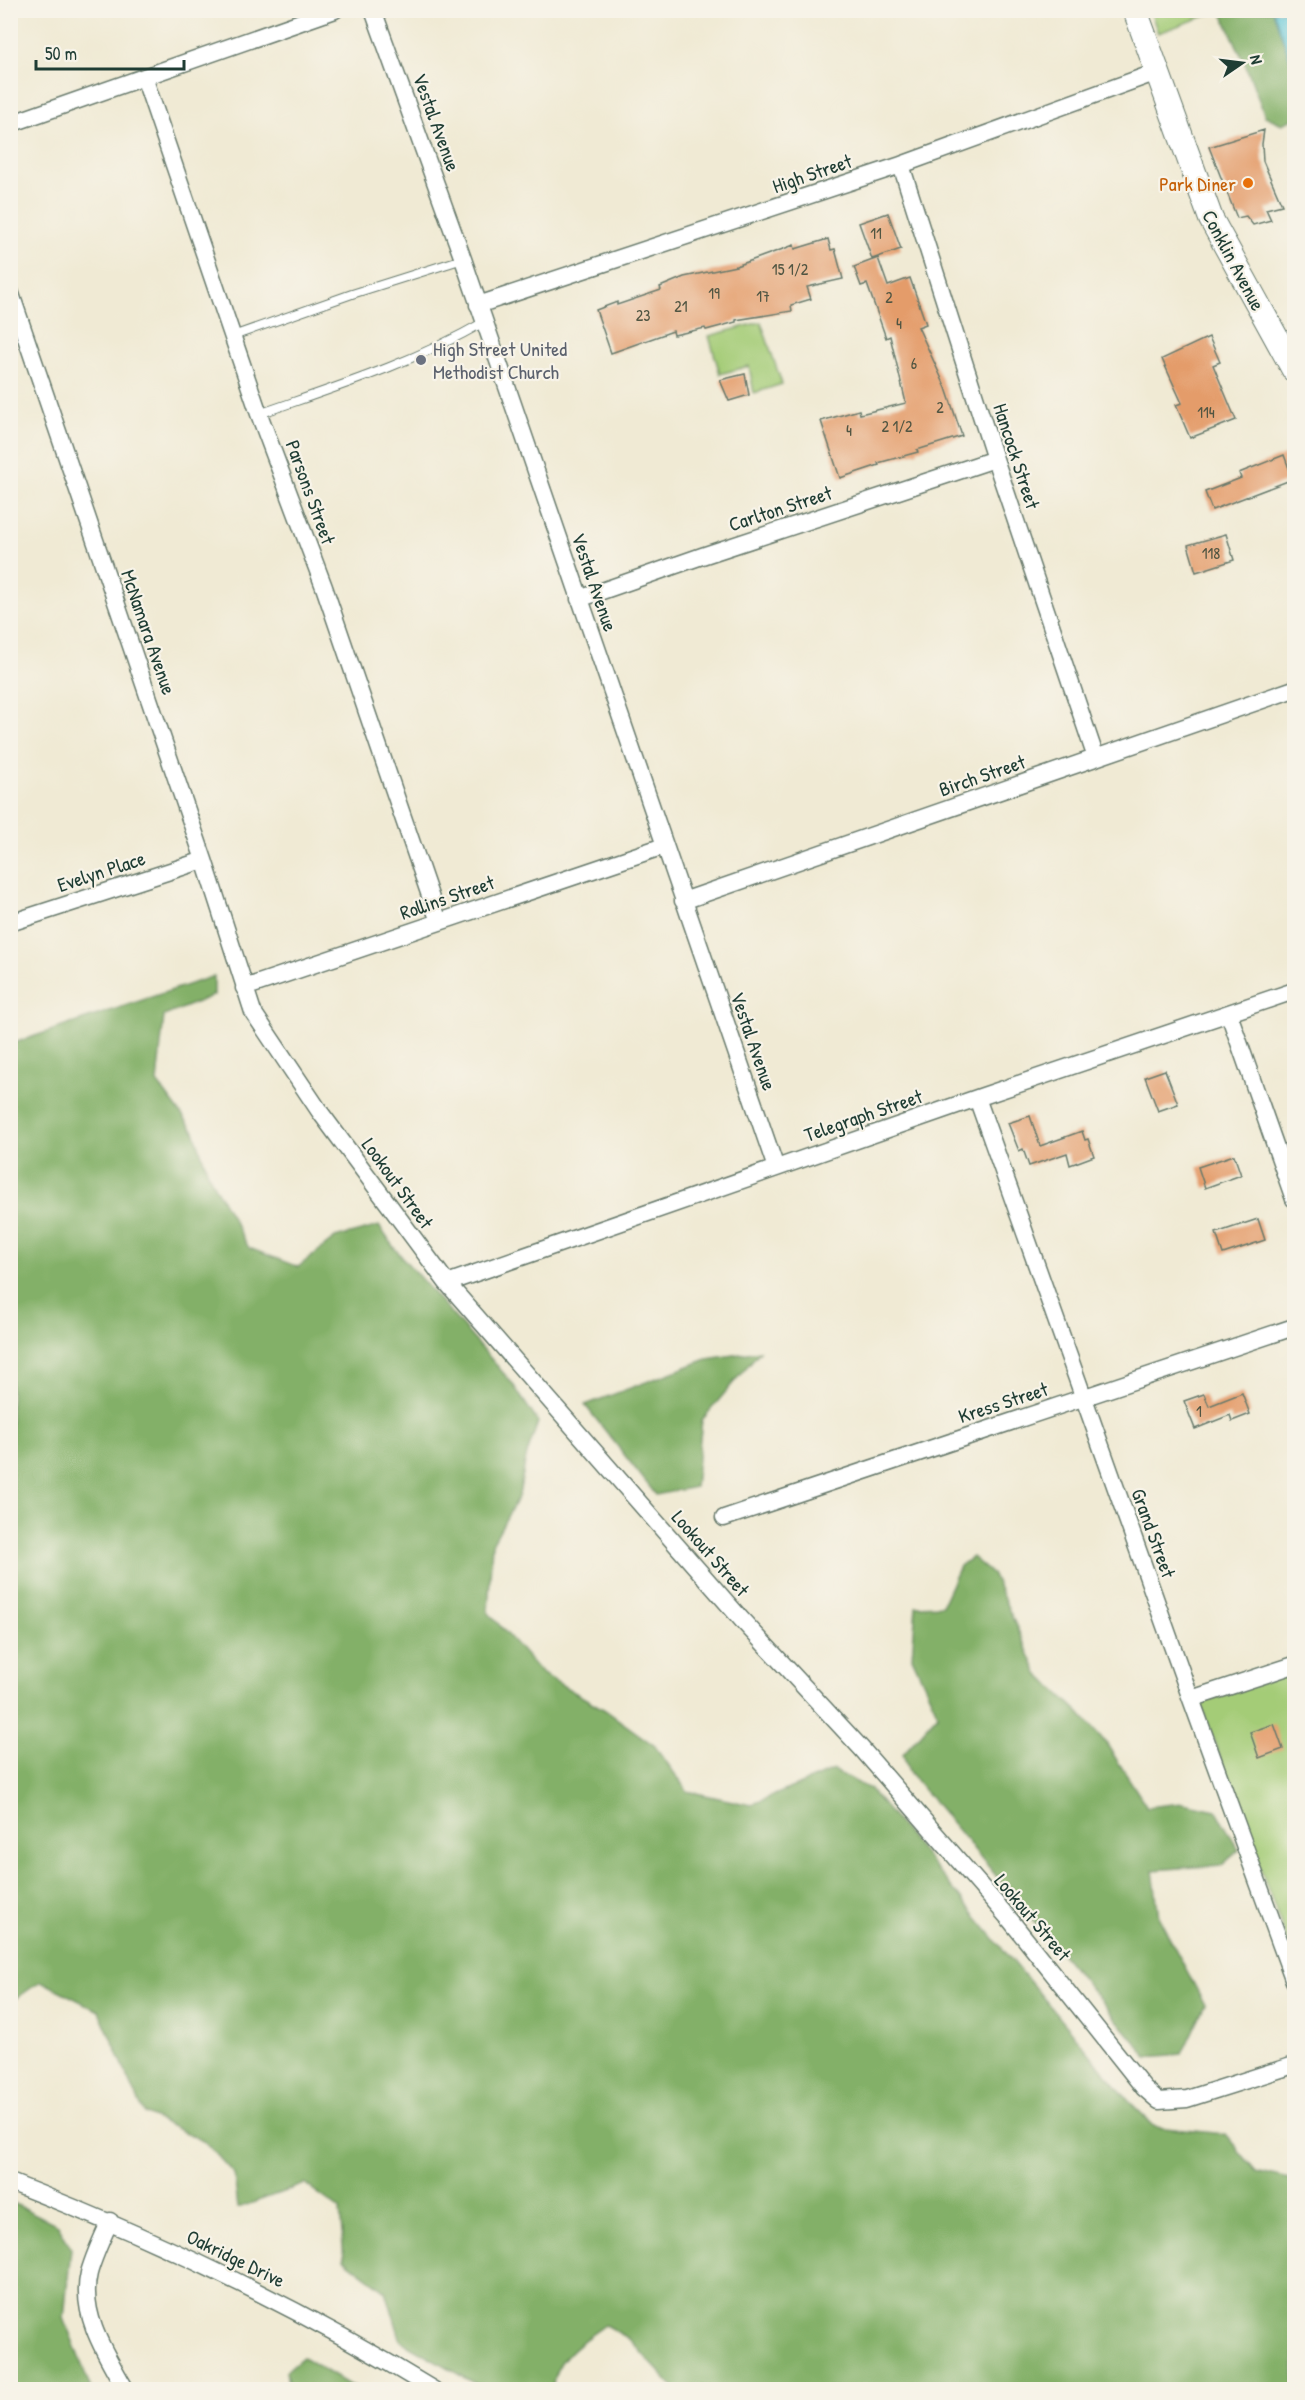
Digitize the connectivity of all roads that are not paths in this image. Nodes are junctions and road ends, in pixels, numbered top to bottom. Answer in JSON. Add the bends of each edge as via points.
{"nodes":[{"id":1,"x":335,"y":10,"type":"edge"},
{"id":2,"x":374,"y":10,"type":"edge"},
{"id":3,"x":1135,"y":10,"type":"edge"},
{"id":4,"x":1157,"y":72,"type":"junction"},
{"id":5,"x":144,"y":77,"type":"junction"},
{"id":6,"x":10,"y":124,"type":"edge"},
{"id":7,"x":901,"y":165,"type":"junction"},
{"id":8,"x":463,"y":259,"type":"junction"},
{"id":9,"x":10,"y":291,"type":"edge"},
{"id":10,"x":478,"y":305,"type":"junction"},
{"id":11,"x":484,"y":322,"type":"junction"},
{"id":12,"x":233,"y":336,"type":"junction"},
{"id":13,"x":1294,"y":370,"type":"edge"},
{"id":14,"x":259,"y":414,"type":"junction"},
{"id":15,"x":995,"y":459,"type":"junction"},
{"id":16,"x":579,"y":599,"type":"junction"},
{"id":17,"x":1294,"y":689,"type":"edge"},
{"id":18,"x":1096,"y":758,"type":"junction"},
{"id":19,"x":664,"y":846,"type":"junction"},
{"id":20,"x":204,"y":860,"type":"junction"},
{"id":21,"x":683,"y":901,"type":"junction"},
{"id":22,"x":439,"y":922,"type":"junction"},
{"id":23,"x":10,"y":923,"type":"edge"},
{"id":24,"x":244,"y":988,"type":"junction"},
{"id":25,"x":1294,"y":992,"type":"edge"},
{"id":26,"x":1228,"y":1014,"type":"junction"},
{"id":27,"x":977,"y":1098,"type":"junction"},
{"id":28,"x":776,"y":1168,"type":"junction"},
{"id":29,"x":1294,"y":1199,"type":"edge"},
{"id":30,"x":447,"y":1283,"type":"junction"},
{"id":31,"x":1294,"y":1327,"type":"edge"},
{"id":32,"x":1083,"y":1398,"type":"junction"},
{"id":33,"x":724,"y":1518,"type":"dead end"},
{"id":34,"x":1294,"y":1665,"type":"edge"},
{"id":35,"x":1191,"y":1699,"type":"junction"},
{"id":36,"x":1294,"y":1981,"type":"edge"},
{"id":37,"x":1294,"y":2065,"type":"edge"},
{"id":38,"x":10,"y":2182,"type":"edge"},
{"id":39,"x":110,"y":2221,"type":"junction"},
{"id":40,"x":126,"y":2390,"type":"edge"},
{"id":41,"x":434,"y":2390,"type":"edge"}],
"edges":[{"from":1,"to":5,"type":"street"},
{"from":2,"to":8,"type":"street","name":"Vestal Avenue"},
{"from":3,"to":4,"type":"main road","name":"Conklin Avenue"},
{"from":4,"to":7,"type":"street","name":"High Street"},
{"from":4,"to":13,"type":"main road","name":"Conklin Avenue","via":[[1217,233]]},
{"from":5,"to":6,"type":"street"},
{"from":5,"to":12,"type":"street","name":"Parsons Street"},
{"from":7,"to":10,"type":"street","name":"High Street"},
{"from":7,"to":15,"type":"street","name":"Hancock Street"},
{"from":8,"to":10,"type":"street","name":"Vestal Avenue"},
{"from":8,"to":12,"type":"lane"},
{"from":9,"to":20,"type":"street","name":"McNamara Avenue"},
{"from":10,"to":11,"type":"street","name":"Vestal Avenue"},
{"from":11,"to":14,"type":"lane","via":[[394,367]]},
{"from":11,"to":16,"type":"street","name":"Vestal Avenue"},
{"from":12,"to":14,"type":"street","name":"Parsons Street"},
{"from":14,"to":22,"type":"street","name":"Parsons Street","via":[[324,587]]},
{"from":15,"to":16,"type":"street","name":"Carlton Street"},
{"from":15,"to":18,"type":"street","name":"Hancock Street"},
{"from":16,"to":19,"type":"street","name":"Vestal Avenue"},
{"from":17,"to":18,"type":"street","name":"Birch Street"},
{"from":18,"to":21,"type":"street","name":"Birch Street"},
{"from":19,"to":21,"type":"street","name":"Vestal Avenue"},
{"from":19,"to":22,"type":"street","name":"Rollins Street"},
{"from":20,"to":23,"type":"street","name":"Evelyn Place"},
{"from":20,"to":24,"type":"street","name":"McNamara Avenue"},
{"from":21,"to":28,"type":"street","name":"Vestal Avenue"},
{"from":22,"to":24,"type":"street","name":"Rollins Street"},
{"from":24,"to":30,"type":"street","name":"Lookout Street","via":[[254,1012],[320,1112]]},
{"from":25,"to":26,"type":"street","name":"Telegraph Street"},
{"from":26,"to":27,"type":"street","name":"Telegraph Street"},
{"from":26,"to":29,"type":"street"},
{"from":27,"to":28,"type":"street","name":"Telegraph Street"},
{"from":27,"to":32,"type":"street","name":"Grand Street"},
{"from":28,"to":30,"type":"street","name":"Telegraph Street"},
{"from":30,"to":37,"type":"street","name":"Lookout Street","via":[[742,1620],[876,1766],[1011,1922],[1144,2088],[1159,2101],[1187,2099]]},
{"from":31,"to":32,"type":"street","name":"Kress Street"},
{"from":32,"to":33,"type":"street","name":"Kress Street"},
{"from":32,"to":35,"type":"street","name":"Grand Street"},
{"from":34,"to":35,"type":"street"},
{"from":35,"to":36,"type":"street","name":"Grand Street"},
{"from":38,"to":39,"type":"street","name":"Oakridge Drive"},
{"from":39,"to":40,"type":"street","via":[[95,2254],[86,2295],[106,2355]]},
{"from":39,"to":41,"type":"street","name":"Oakridge Drive","via":[[244,2283]]}]}
